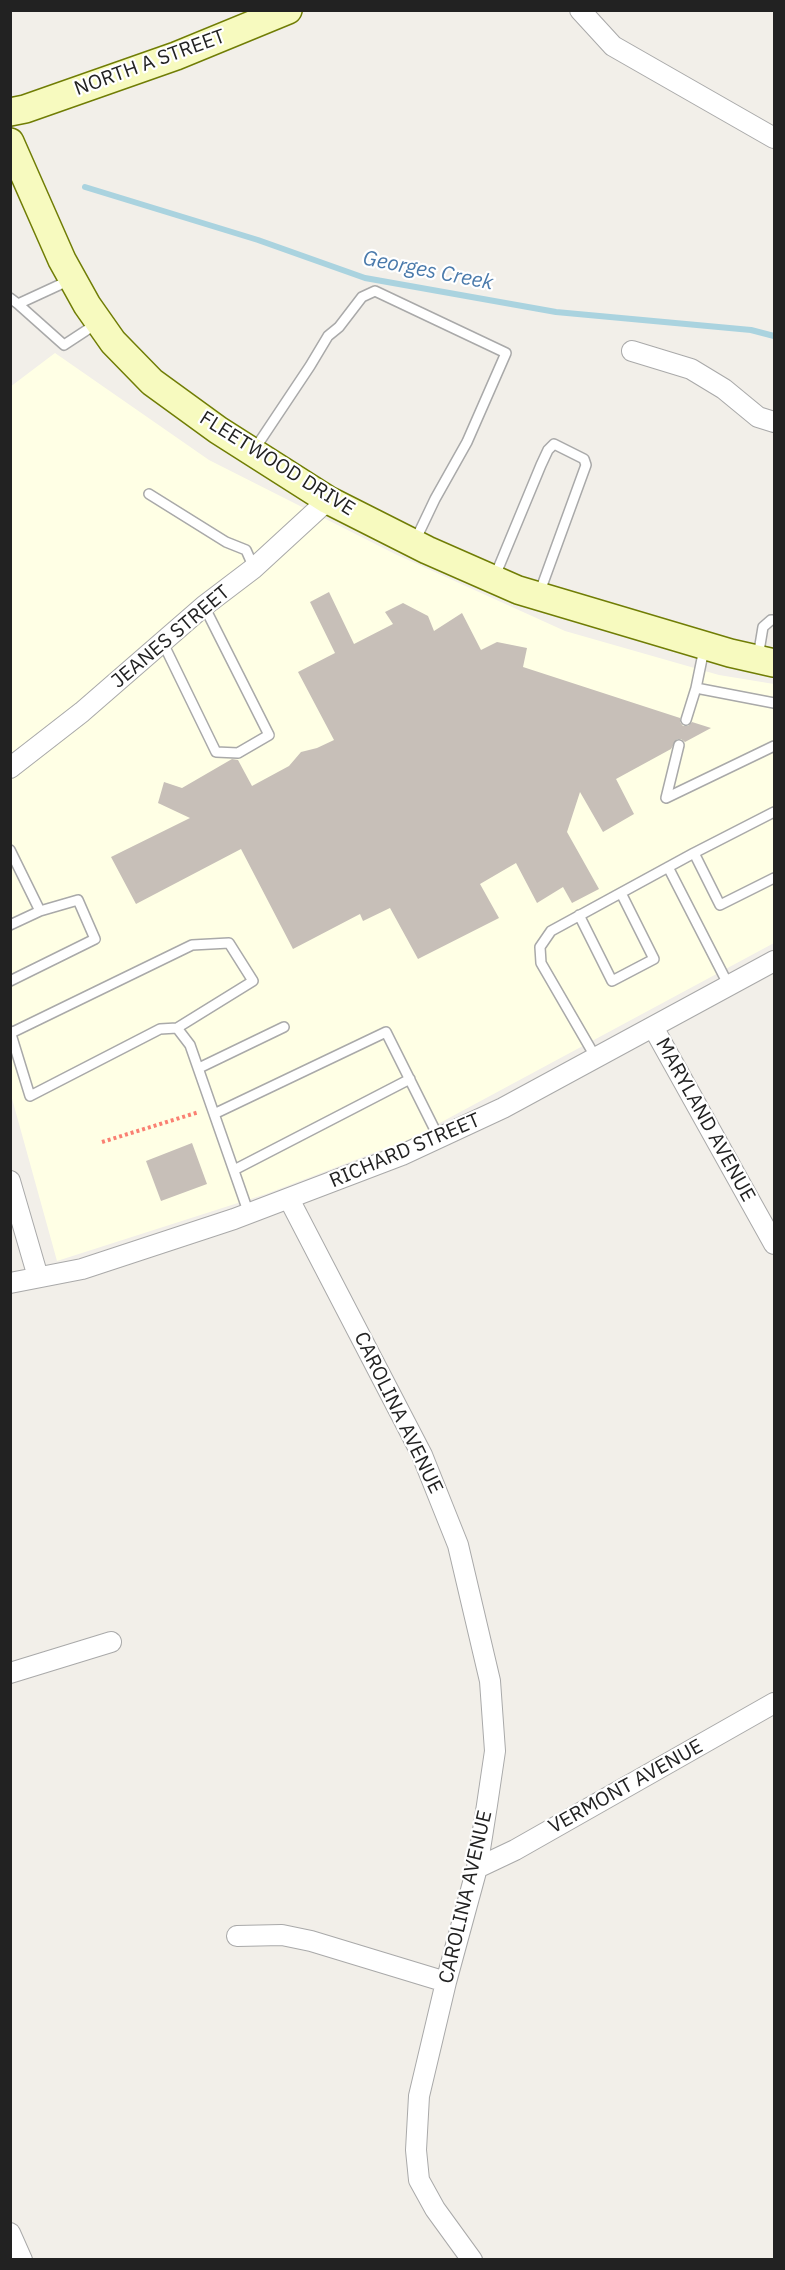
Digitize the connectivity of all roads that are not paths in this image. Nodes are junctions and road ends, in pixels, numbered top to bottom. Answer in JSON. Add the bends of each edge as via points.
{"nodes":[{"id":1,"x":288,"y":10,"type":"edge"},
{"id":2,"x":580,"y":10,"type":"edge"},
{"id":3,"x":10,"y":112,"type":"edge"},
{"id":4,"x":774,"y":138,"type":"edge"},
{"id":5,"x":10,"y":142,"type":"edge"},
{"id":6,"x":72,"y":279,"type":"junction"},
{"id":7,"x":14,"y":301,"type":"edge"},
{"id":8,"x":99,"y":322,"type":"junction"},
{"id":9,"x":632,"y":351,"type":"dead end"},
{"id":10,"x":774,"y":422,"type":"edge"},
{"id":11,"x":252,"y":452,"type":"junction"},
{"id":12,"x":149,"y":494,"type":"dead end"},
{"id":13,"x":328,"y":500,"type":"junction"},
{"id":14,"x":414,"y":544,"type":"junction"},
{"id":15,"x":254,"y":568,"type":"junction"},
{"id":16,"x":494,"y":579,"type":"junction"},
{"id":17,"x":539,"y":596,"type":"junction"},
{"id":18,"x":204,"y":606,"type":"junction"},
{"id":19,"x":774,"y":620,"type":"edge"},
{"id":20,"x":163,"y":643,"type":"junction"},
{"id":21,"x":705,"y":645,"type":"junction"},
{"id":22,"x":766,"y":661,"type":"edge"},
{"id":23,"x":696,"y":688,"type":"junction"},
{"id":24,"x":774,"y":704,"type":"edge"},
{"id":25,"x":686,"y":720,"type":"dead end"},
{"id":26,"x":679,"y":745,"type":"dead end"},
{"id":27,"x":774,"y":746,"type":"edge"},
{"id":28,"x":10,"y":768,"type":"edge"},
{"id":29,"x":774,"y":812,"type":"edge"},
{"id":30,"x":10,"y":850,"type":"edge"},
{"id":31,"x":694,"y":853,"type":"junction"},
{"id":32,"x":668,"y":867,"type":"junction"},
{"id":33,"x":774,"y":878,"type":"edge"},
{"id":34,"x":621,"y":893,"type":"junction"},
{"id":35,"x":40,"y":911,"type":"junction"},
{"id":36,"x":579,"y":915,"type":"junction"},
{"id":37,"x":10,"y":926,"type":"edge"},
{"id":38,"x":774,"y":961,"type":"edge"},
{"id":39,"x":10,"y":981,"type":"edge"},
{"id":40,"x":729,"y":986,"type":"junction"},
{"id":41,"x":284,"y":1027,"type":"dead end"},
{"id":42,"x":654,"y":1027,"type":"junction"},
{"id":43,"x":177,"y":1028,"type":"junction"},
{"id":44,"x":11,"y":1032,"type":"edge"},
{"id":45,"x":596,"y":1058,"type":"junction"},
{"id":46,"x":199,"y":1068,"type":"junction"},
{"id":47,"x":410,"y":1079,"type":"junction"},
{"id":48,"x":213,"y":1111,"type":"junction"},
{"id":49,"x":439,"y":1138,"type":"junction"},
{"id":50,"x":234,"y":1170,"type":"junction"},
{"id":51,"x":10,"y":1181,"type":"edge"},
{"id":52,"x":289,"y":1199,"type":"junction"},
{"id":53,"x":249,"y":1214,"type":"junction"},
{"id":54,"x":774,"y":1244,"type":"edge"},
{"id":55,"x":38,"y":1277,"type":"junction"},
{"id":56,"x":10,"y":1283,"type":"edge"},
{"id":57,"x":111,"y":1642,"type":"dead end"},
{"id":58,"x":10,"y":1673,"type":"edge"},
{"id":59,"x":774,"y":1703,"type":"edge"},
{"id":60,"x":477,"y":1868,"type":"junction"},
{"id":61,"x":237,"y":1936,"type":"dead end"},
{"id":62,"x":446,"y":1982,"type":"junction"},
{"id":63,"x":10,"y":2233,"type":"edge"},
{"id":64,"x":22,"y":2259,"type":"edge"},
{"id":65,"x":472,"y":2259,"type":"edge"}],
"edges":[{"from":1,"to":3,"type":"street","name":"NORTH A STREET","via":[[176,56]]},
{"from":2,"to":4,"type":"street","via":[[613,46]]},
{"from":5,"to":6,"type":"street","name":"FLEETWOOD DRIVE"},
{"from":6,"to":7,"type":"lane"},
{"from":6,"to":8,"type":"street","name":"FLEETWOOD DRIVE"},
{"from":7,"to":8,"type":"lane","via":[[64,345]]},
{"from":8,"to":11,"type":"street","name":"FLEETWOOD DRIVE","via":[[152,382]]},
{"from":9,"to":10,"type":"street","via":[[691,369],[758,417]]},
{"from":11,"to":13,"type":"street","name":"FLEETWOOD DRIVE"},
{"from":11,"to":14,"type":"lane","via":[[328,336],[362,297],[375,291],[506,353],[467,442]]},
{"from":12,"to":15,"type":"lane","via":[[226,542],[246,550]]},
{"from":13,"to":14,"type":"street","name":"FLEETWOOD DRIVE"},
{"from":13,"to":15,"type":"street","name":"JEANES STREET"},
{"from":14,"to":16,"type":"street","name":"FLEETWOOD DRIVE"},
{"from":15,"to":18,"type":"street","name":"JEANES STREET"},
{"from":16,"to":17,"type":"street","name":"FLEETWOOD DRIVE"},
{"from":16,"to":17,"type":"lane","via":[[541,465],[554,444],[584,459],[586,465]]},
{"from":17,"to":21,"type":"street","name":"FLEETWOOD DRIVE"},
{"from":18,"to":20,"type":"street","name":"JEANES STREET"},
{"from":18,"to":20,"type":"lane","via":[[269,735],[238,753],[216,752]]},
{"from":19,"to":22,"type":"lane","via":[[763,627]]},
{"from":20,"to":28,"type":"street","name":"JEANES STREET"},
{"from":21,"to":22,"type":"street","name":"FLEETWOOD DRIVE"},
{"from":21,"to":23,"type":"lane"},
{"from":23,"to":24,"type":"lane"},
{"from":23,"to":25,"type":"lane"},
{"from":26,"to":27,"type":"lane","via":[[666,798]]},
{"from":29,"to":31,"type":"lane"},
{"from":30,"to":35,"type":"lane"},
{"from":31,"to":32,"type":"lane"},
{"from":31,"to":33,"type":"lane","via":[[720,905]]},
{"from":32,"to":34,"type":"lane"},
{"from":32,"to":40,"type":"lane"},
{"from":34,"to":36,"type":"lane"},
{"from":34,"to":36,"type":"lane","via":[[654,959],[612,981]]},
{"from":35,"to":37,"type":"lane"},
{"from":35,"to":39,"type":"lane","via":[[78,900],[95,939]]},
{"from":36,"to":45,"type":"lane","via":[[551,931],[540,947],[542,963]]},
{"from":38,"to":40,"type":"street","name":"RICHARD STREET"},
{"from":40,"to":42,"type":"street","name":"RICHARD STREET"},
{"from":41,"to":46,"type":"lane"},
{"from":42,"to":45,"type":"street","name":"RICHARD STREET"},
{"from":42,"to":54,"type":"street","name":"MARYLAND AVENUE"},
{"from":43,"to":44,"type":"lane","via":[[160,1029],[30,1096]]},
{"from":43,"to":44,"type":"lane","via":[[253,981],[229,943],[192,945]]},
{"from":43,"to":46,"type":"lane","via":[[190,1045]]},
{"from":45,"to":49,"type":"street","name":"RICHARD STREET"},
{"from":46,"to":48,"type":"lane"},
{"from":47,"to":48,"type":"lane","via":[[386,1032]]},
{"from":47,"to":49,"type":"lane"},
{"from":47,"to":50,"type":"lane"},
{"from":48,"to":50,"type":"lane"},
{"from":49,"to":52,"type":"street","name":"RICHARD STREET"},
{"from":50,"to":53,"type":"lane"},
{"from":51,"to":55,"type":"street"},
{"from":52,"to":53,"type":"street","name":"RICHARD STREET"},
{"from":52,"to":60,"type":"street","name":"CAROLINA AVENUE","via":[[422,1455],[458,1545],[490,1681],[495,1750]]},
{"from":53,"to":55,"type":"street","name":"RICHARD STREET","via":[[82,1269]]},
{"from":55,"to":56,"type":"street","name":"RICHARD STREET"},
{"from":57,"to":58,"type":"street"},
{"from":59,"to":60,"type":"street","name":"VERMONT AVENUE"},
{"from":60,"to":62,"type":"street","name":"CAROLINA AVENUE"},
{"from":61,"to":62,"type":"street","via":[[282,1935],[301,1939]]},
{"from":62,"to":65,"type":"street","name":"CAROLINA AVENUE","via":[[419,2096],[416,2150],[419,2180]]},
{"from":63,"to":64,"type":"street"}]}
